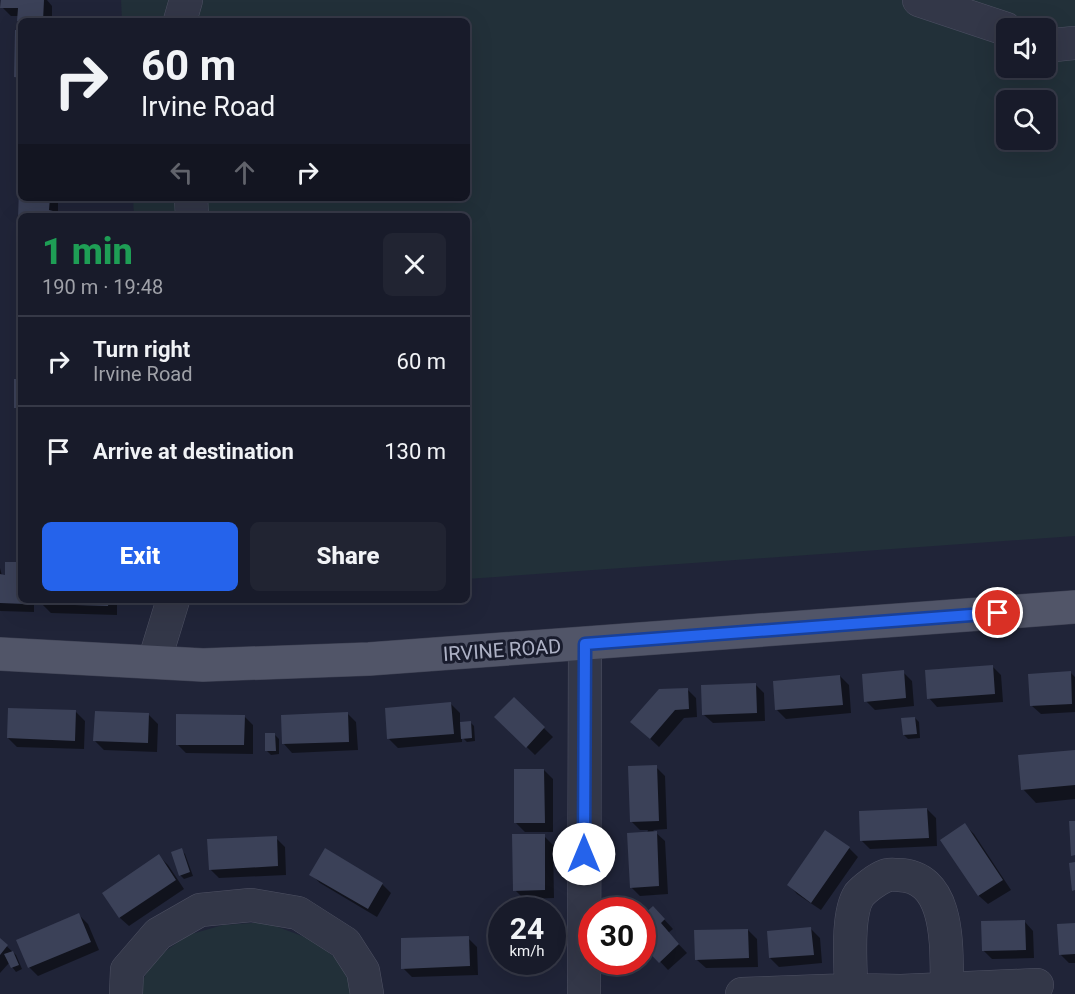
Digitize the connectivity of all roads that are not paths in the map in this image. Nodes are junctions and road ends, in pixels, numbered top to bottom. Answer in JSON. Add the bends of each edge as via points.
{"nodes":[{"id":1,"x":186,"y":0,"type":"edge"},
{"id":2,"x":919,"y":0,"type":"edge"},
{"id":3,"x":181,"y":18,"type":"edge"},
{"id":4,"x":996,"y":26,"type":"edge"},
{"id":5,"x":1075,"y":44,"type":"edge"},
{"id":6,"x":1056,"y":45,"type":"edge"},
{"id":7,"x":171,"y":603,"type":"edge"},
{"id":8,"x":1075,"y":607,"type":"edge"},
{"id":9,"x":585,"y":644,"type":"junction"},
{"id":10,"x":0,"y":654,"type":"edge"},
{"id":11,"x":154,"y":662,"type":"junction"},
{"id":12,"x":1037,"y":985,"type":"dead end"},
{"id":13,"x":947,"y":988,"type":"junction"},
{"id":14,"x":851,"y":990,"type":"junction"},
{"id":15,"x":902,"y":993,"type":"edge"},
{"id":16,"x":126,"y":994,"type":"edge"},
{"id":17,"x":367,"y":994,"type":"edge"},
{"id":18,"x":584,"y":994,"type":"edge"},
{"id":19,"x":742,"y":994,"type":"edge"}],
"edges":[{"from":1,"to":3,"type":"street"},
{"from":2,"to":4,"type":"street"},
{"from":5,"to":6,"type":"street"},
{"from":7,"to":11,"type":"street"},
{"from":8,"to":9,"type":"main road","name":"IRVINE ROAD"},
{"from":9,"to":11,"type":"main road","name":"IRVINE ROAD","via":[[369,659],[203,665]]},
{"from":9,"to":18,"type":"street"},
{"from":10,"to":11,"type":"main road","name":"IRVINE ROAD"},
{"from":12,"to":13,"type":"street"},
{"from":13,"to":14,"type":"street","via":[[945,925],[935,897],[921,881],[904,875],[885,875],[859,896],[850,921]]},
{"from":13,"to":15,"type":"street"},
{"from":14,"to":15,"type":"street"},
{"from":14,"to":19,"type":"street"},
{"from":16,"to":17,"type":"street","via":[[127,970],[158,934],[200,910],[251,905],[297,913],[345,943],[363,971]]}]}
